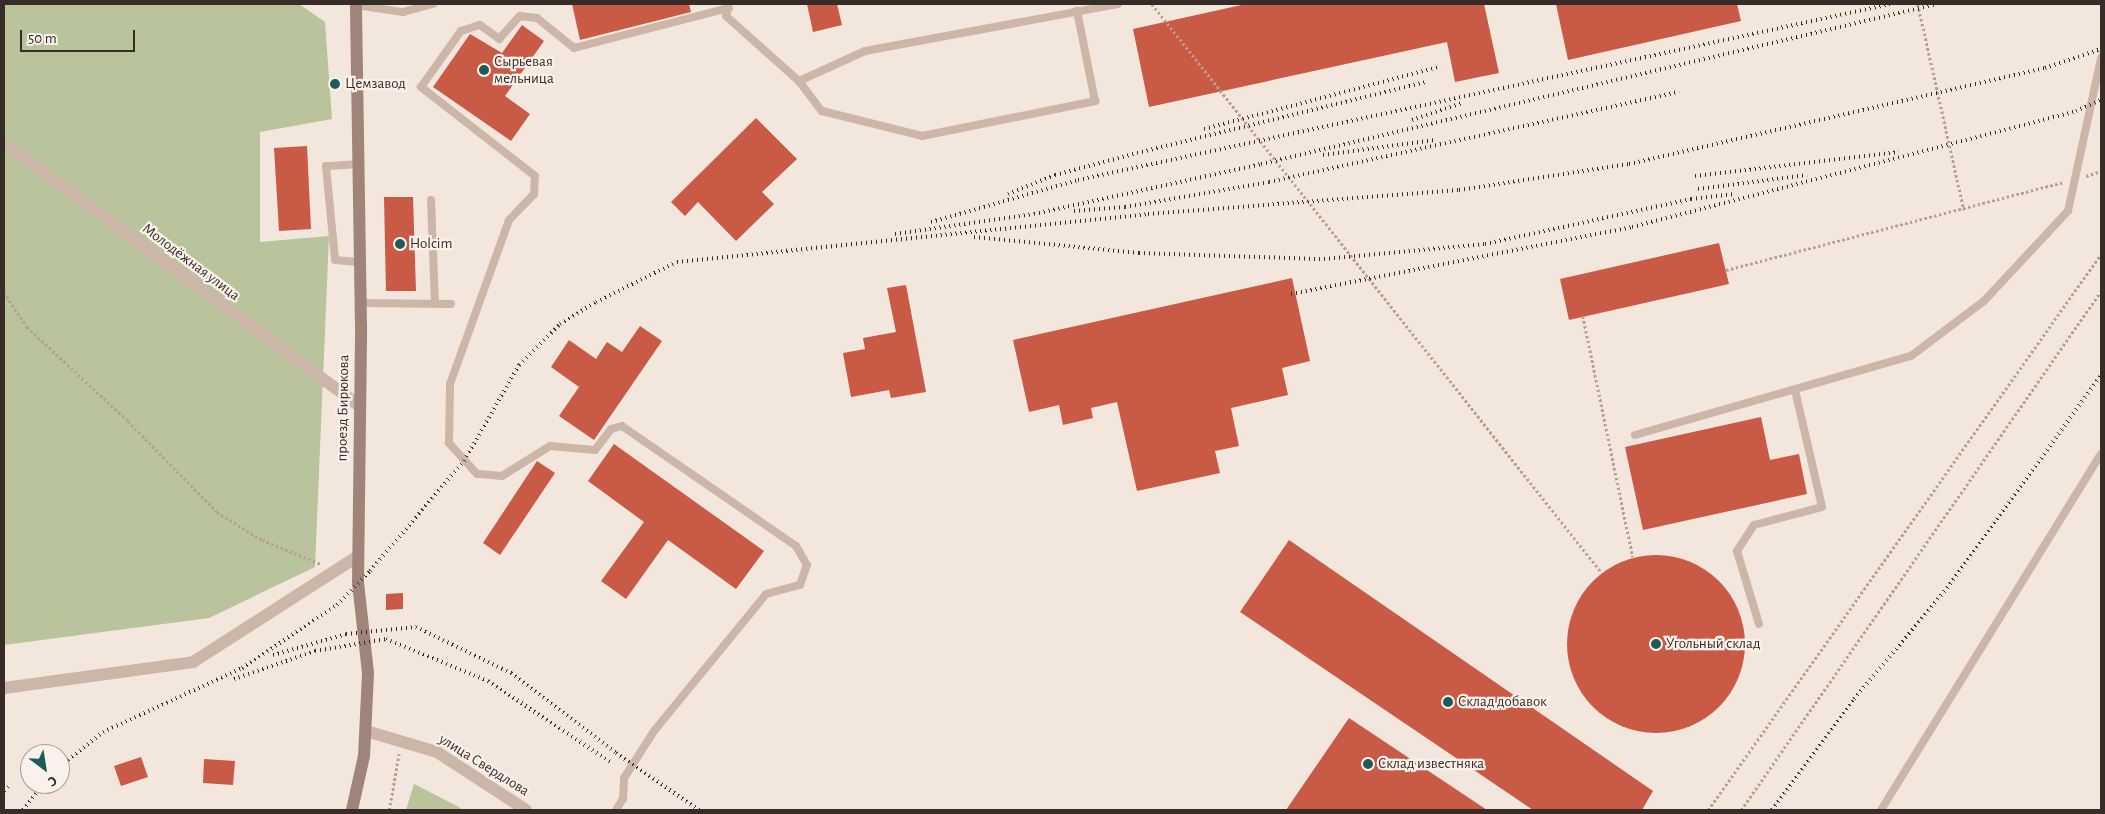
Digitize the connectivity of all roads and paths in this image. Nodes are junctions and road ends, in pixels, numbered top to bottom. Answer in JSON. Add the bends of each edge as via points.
{"nodes":[{"id":1,"x":355,"y":4,"type":"edge"},
{"id":2,"x":433,"y":4,"type":"edge"},
{"id":3,"x":1118,"y":4,"type":"edge"},
{"id":4,"x":1152,"y":4,"type":"edge"},
{"id":5,"x":1918,"y":4,"type":"edge"},
{"id":6,"x":728,"y":6,"type":"edge"},
{"id":7,"x":1077,"y":11,"type":"junction"},
{"id":8,"x":2101,"y":58,"type":"edge"},
{"id":9,"x":799,"y":81,"type":"junction"},
{"id":10,"x":4,"y":143,"type":"edge"},
{"id":11,"x":358,"y":164,"type":"junction"},
{"id":12,"x":2101,"y":172,"type":"edge"},
{"id":13,"x":2083,"y":177,"type":"dead end"},
{"id":14,"x":2074,"y":179,"type":"dead end"},
{"id":15,"x":431,"y":200,"type":"dead end"},
{"id":16,"x":1964,"y":210,"type":"junction"},
{"id":17,"x":2101,"y":254,"type":"edge"},
{"id":18,"x":360,"y":262,"type":"junction"},
{"id":19,"x":1726,"y":270,"type":"dead end"},
{"id":20,"x":2101,"y":291,"type":"edge"},
{"id":21,"x":4,"y":292,"type":"edge"},
{"id":22,"x":361,"y":303,"type":"junction"},
{"id":23,"x":435,"y":304,"type":"junction"},
{"id":24,"x":451,"y":304,"type":"dead end"},
{"id":25,"x":1584,"y":316,"type":"dead end"},
{"id":26,"x":1795,"y":390,"type":"junction"},
{"id":27,"x":359,"y":406,"type":"junction"},
{"id":28,"x":1635,"y":435,"type":"dead end"},
{"id":29,"x":2101,"y":454,"type":"edge"},
{"id":30,"x":358,"y":556,"type":"junction"},
{"id":31,"x":1633,"y":557,"type":"dead end"},
{"id":32,"x":327,"y":567,"type":"dead end"},
{"id":33,"x":1602,"y":572,"type":"dead end"},
{"id":34,"x":1759,"y":624,"type":"dead end"},
{"id":35,"x":4,"y":688,"type":"edge"},
{"id":36,"x":366,"y":731,"type":"junction"},
{"id":37,"x":402,"y":740,"type":"junction"},
{"id":38,"x":352,"y":810,"type":"edge"},
{"id":39,"x":389,"y":810,"type":"edge"},
{"id":40,"x":526,"y":810,"type":"edge"},
{"id":41,"x":616,"y":810,"type":"edge"},
{"id":42,"x":1708,"y":810,"type":"edge"},
{"id":43,"x":1741,"y":810,"type":"edge"},
{"id":44,"x":1880,"y":810,"type":"edge"}],
"edges":[{"from":1,"to":2,"type":"lane","via":[[403,12]]},
{"from":1,"to":11,"type":"street","name":"проезд Бирюкова"},
{"from":3,"to":7,"type":"lane"},
{"from":4,"to":33,"type":"path"},
{"from":5,"to":16,"type":"path"},
{"from":6,"to":9,"type":"lane","via":[[726,16]]},
{"from":6,"to":41,"type":"lane","via":[[574,48],[536,18],[520,16],[499,39],[480,25],[461,31],[421,87],[536,176],[534,194],[508,220],[450,384],[449,443],[477,474],[502,476],[550,446],[595,450],[611,429],[622,426],[796,546],[807,565],[800,585],[766,594],[654,731],[624,778],[623,799]]},
{"from":7,"to":9,"type":"lane","via":[[865,51]]},
{"from":7,"to":9,"type":"lane","via":[[1095,101],[922,136],[822,111]]},
{"from":8,"to":26,"type":"lane","via":[[2068,211],[1984,301],[1911,356]]},
{"from":10,"to":27,"type":"street","name":"Молодёжная улица"},
{"from":11,"to":18,"type":"street","name":"проезд Бирюкова"},
{"from":11,"to":18,"type":"lane","via":[[326,166],[335,260]]},
{"from":12,"to":13,"type":"path"},
{"from":14,"to":16,"type":"path"},
{"from":15,"to":23,"type":"lane"},
{"from":16,"to":19,"type":"path"},
{"from":17,"to":42,"type":"path"},
{"from":18,"to":22,"type":"street","name":"проезд Бирюкова"},
{"from":20,"to":43,"type":"path"},
{"from":21,"to":32,"type":"path","via":[[27,327],[128,421],[217,512],[262,540]]},
{"from":22,"to":23,"type":"lane"},
{"from":22,"to":27,"type":"street","name":"проезд Бирюкова"},
{"from":23,"to":24,"type":"lane"},
{"from":25,"to":31,"type":"path"},
{"from":26,"to":28,"type":"lane"},
{"from":26,"to":34,"type":"lane","via":[[1822,507],[1754,524],[1737,552]]},
{"from":27,"to":30,"type":"street","name":"проезд Бирюкова"},
{"from":29,"to":44,"type":"lane"},
{"from":30,"to":35,"type":"street","via":[[193,662]]},
{"from":30,"to":36,"type":"street","name":"проезд Бирюкова","via":[[368,673]]},
{"from":36,"to":37,"type":"street","name":"улица Свердлова"},
{"from":36,"to":38,"type":"street","name":"проезд Бирюкова"},
{"from":37,"to":39,"type":"path"},
{"from":37,"to":40,"type":"street","name":"улица Свердлова","via":[[437,752]]}]}
